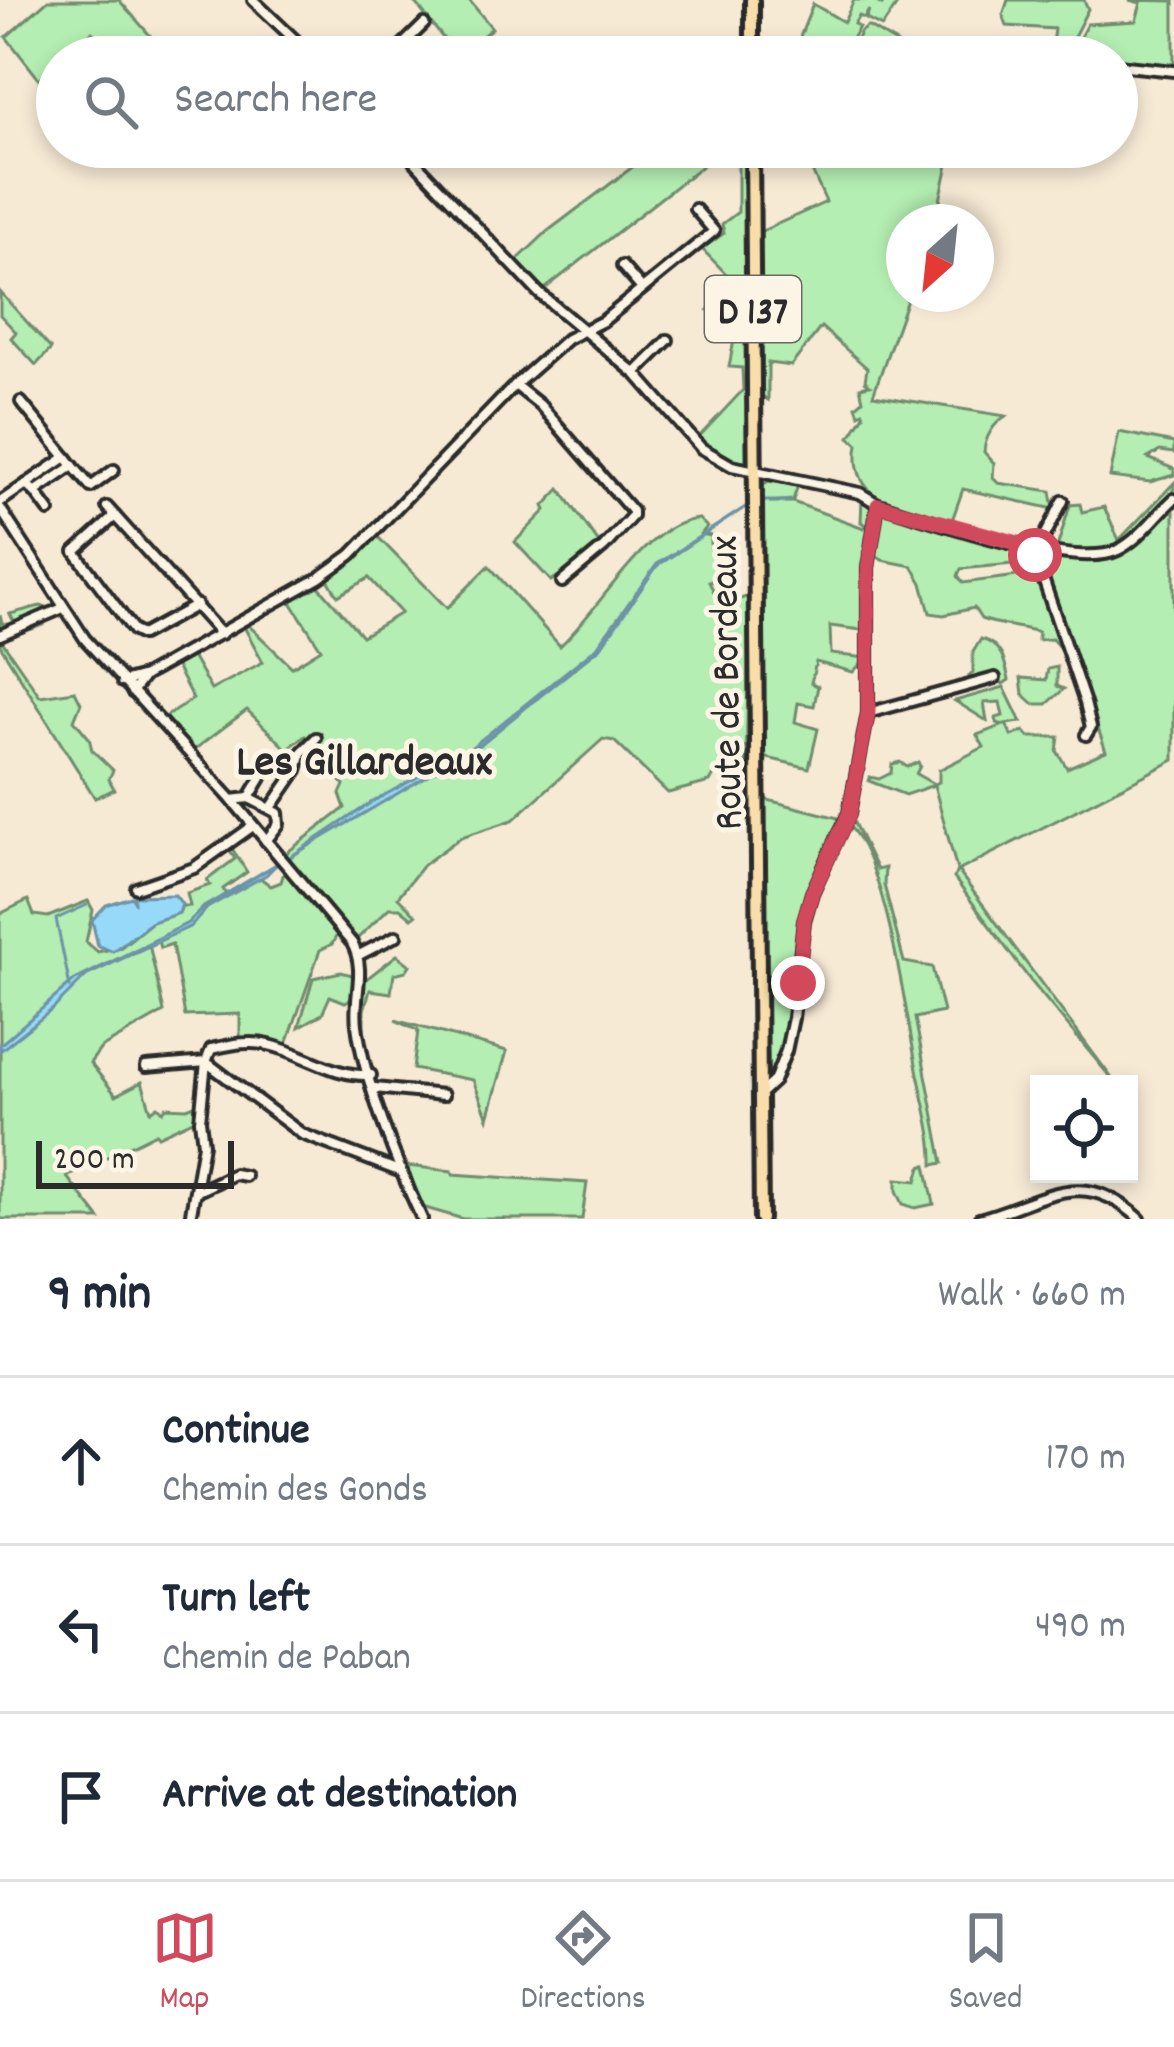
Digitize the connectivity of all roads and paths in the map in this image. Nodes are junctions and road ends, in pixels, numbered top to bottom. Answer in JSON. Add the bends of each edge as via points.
{"nodes":[{"id":1,"x":253,"y":0,"type":"edge"},
{"id":2,"x":752,"y":0,"type":"edge"},
{"id":3,"x":424,"y":24,"type":"dead end"},
{"id":4,"x":291,"y":36,"type":"edge"},
{"id":5,"x":412,"y":36,"type":"edge"},
{"id":6,"x":752,"y":36,"type":"edge"},
{"id":7,"x":1138,"y":67,"type":"edge"},
{"id":8,"x":1174,"y":71,"type":"edge"},
{"id":9,"x":419,"y":168,"type":"edge"},
{"id":10,"x":752,"y":168,"type":"edge"},
{"id":11,"x":694,"y":209,"type":"dead end"},
{"id":12,"x":622,"y":266,"type":"dead end"},
{"id":13,"x":642,"y":290,"type":"junction"},
{"id":14,"x":584,"y":333,"type":"junction"},
{"id":15,"x":668,"y":340,"type":"dead end"},
{"id":16,"x":634,"y":373,"type":"junction"},
{"id":17,"x":515,"y":385,"type":"junction"},
{"id":18,"x":21,"y":402,"type":"dead end"},
{"id":19,"x":66,"y":457,"type":"junction"},
{"id":20,"x":73,"y":466,"type":"junction"},
{"id":21,"x":114,"y":470,"type":"dead end"},
{"id":22,"x":754,"y":472,"type":"junction"},
{"id":23,"x":26,"y":484,"type":"junction"},
{"id":24,"x":35,"y":492,"type":"junction"},
{"id":25,"x":1174,"y":499,"type":"edge"},
{"id":26,"x":1063,"y":501,"type":"dead end"},
{"id":27,"x":0,"y":505,"type":"edge"},
{"id":28,"x":878,"y":505,"type":"junction"},
{"id":29,"x":106,"y":507,"type":"dead end"},
{"id":30,"x":50,"y":511,"type":"dead end"},
{"id":31,"x":115,"y":516,"type":"junction"},
{"id":32,"x":1036,"y":548,"type":"junction"},
{"id":33,"x":562,"y":582,"type":"dead end"},
{"id":34,"x":196,"y":605,"type":"junction"},
{"id":35,"x":63,"y":608,"type":"junction"},
{"id":36,"x":0,"y":634,"type":"edge"},
{"id":37,"x":221,"y":634,"type":"junction"},
{"id":38,"x":144,"y":676,"type":"junction"},
{"id":39,"x":994,"y":678,"type":"dead end"},
{"id":40,"x":122,"y":682,"type":"junction"},
{"id":41,"x":132,"y":692,"type":"junction"},
{"id":42,"x":868,"y":713,"type":"junction"},
{"id":43,"x":1086,"y":734,"type":"dead end"},
{"id":44,"x":316,"y":738,"type":"dead end"},
{"id":45,"x":261,"y":778,"type":"dead end"},
{"id":46,"x":248,"y":798,"type":"junction"},
{"id":47,"x":232,"y":800,"type":"junction"},
{"id":48,"x":271,"y":808,"type":"junction"},
{"id":49,"x":254,"y":826,"type":"junction"},
{"id":50,"x":266,"y":841,"type":"junction"},
{"id":51,"x":136,"y":888,"type":"dead end"},
{"id":52,"x":396,"y":936,"type":"dead end"},
{"id":53,"x":358,"y":955,"type":"junction"},
{"id":54,"x":206,"y":1062,"type":"junction"},
{"id":55,"x":146,"y":1066,"type":"dead end"},
{"id":56,"x":371,"y":1075,"type":"junction"},
{"id":57,"x":375,"y":1088,"type":"junction"},
{"id":58,"x":760,"y":1094,"type":"junction"},
{"id":59,"x":443,"y":1095,"type":"dead end"},
{"id":60,"x":400,"y":1172,"type":"junction"},
{"id":61,"x":245,"y":1176,"type":"dead end"},
{"id":62,"x":195,"y":1193,"type":"junction"},
{"id":63,"x":190,"y":1219,"type":"edge"},
{"id":64,"x":422,"y":1219,"type":"edge"},
{"id":65,"x":761,"y":1219,"type":"edge"},
{"id":66,"x":979,"y":1219,"type":"edge"},
{"id":67,"x":1140,"y":1219,"type":"edge"}],
"edges":[{"from":1,"to":4,"type":"street"},
{"from":2,"to":6,"type":"main road"},
{"from":3,"to":5,"type":"street"},
{"from":7,"to":8,"type":"street"},
{"from":9,"to":14,"type":"street"},
{"from":10,"to":22,"type":"main road","name":"Route de Bordeaux","number":"D 137"},
{"from":11,"to":13,"type":"street","via":[[714,231]]},
{"from":12,"to":13,"type":"street"},
{"from":13,"to":14,"type":"street"},
{"from":14,"to":16,"type":"street"},
{"from":14,"to":17,"type":"street"},
{"from":15,"to":16,"type":"street"},
{"from":16,"to":22,"type":"street","via":[[701,448]]},
{"from":17,"to":33,"type":"street","via":[[632,511]]},
{"from":17,"to":37,"type":"street","via":[[351,555]]},
{"from":18,"to":19,"type":"street"},
{"from":19,"to":20,"type":"street"},
{"from":19,"to":23,"type":"street"},
{"from":20,"to":21,"type":"street","via":[[91,488]]},
{"from":20,"to":24,"type":"street"},
{"from":22,"to":28,"type":"street","via":[[860,493]]},
{"from":22,"to":58,"type":"main road","name":"Route de Bordeaux","number":"D 137"},
{"from":23,"to":24,"type":"street"},
{"from":23,"to":27,"type":"street"},
{"from":24,"to":30,"type":"street"},
{"from":25,"to":32,"type":"street","via":[[1117,551]]},
{"from":26,"to":32,"type":"street"},
{"from":27,"to":35,"type":"street"},
{"from":28,"to":32,"type":"street"},
{"from":28,"to":42,"type":"street","via":[[868,568]]},
{"from":29,"to":31,"type":"street"},
{"from":31,"to":34,"type":"street"},
{"from":31,"to":34,"type":"street","via":[[75,552],[134,632]]},
{"from":32,"to":43,"type":"street","via":[[1085,703]]},
{"from":34,"to":37,"type":"street"},
{"from":35,"to":36,"type":"street"},
{"from":35,"to":40,"type":"street"},
{"from":37,"to":38,"type":"street"},
{"from":38,"to":40,"type":"street"},
{"from":38,"to":41,"type":"street"},
{"from":39,"to":42,"type":"street"},
{"from":40,"to":41,"type":"street"},
{"from":41,"to":47,"type":"street"},
{"from":42,"to":58,"type":"street","via":[[849,814],[804,920],[786,1051]]},
{"from":44,"to":48,"type":"street"},
{"from":45,"to":46,"type":"street"},
{"from":46,"to":47,"type":"street"},
{"from":46,"to":48,"type":"street"},
{"from":47,"to":49,"type":"street"},
{"from":48,"to":50,"type":"street","via":[[280,818]]},
{"from":49,"to":50,"type":"street"},
{"from":49,"to":51,"type":"street","via":[[184,874]]},
{"from":50,"to":53,"type":"street"},
{"from":52,"to":53,"type":"street"},
{"from":53,"to":56,"type":"street","via":[[356,1021]]},
{"from":54,"to":55,"type":"street"},
{"from":54,"to":56,"type":"street","via":[[211,1049],[264,1044],[348,1076]]},
{"from":54,"to":60,"type":"street","via":[[302,1134]]},
{"from":54,"to":62,"type":"street"},
{"from":56,"to":57,"type":"street"},
{"from":57,"to":59,"type":"street"},
{"from":57,"to":60,"type":"street"},
{"from":58,"to":65,"type":"main road","name":"Route de Bordeaux","number":"D 137"},
{"from":60,"to":64,"type":"street"},
{"from":61,"to":62,"type":"street"},
{"from":62,"to":63,"type":"street"},
{"from":66,"to":67,"type":"street","via":[[1069,1189],[1108,1196]]}]}
